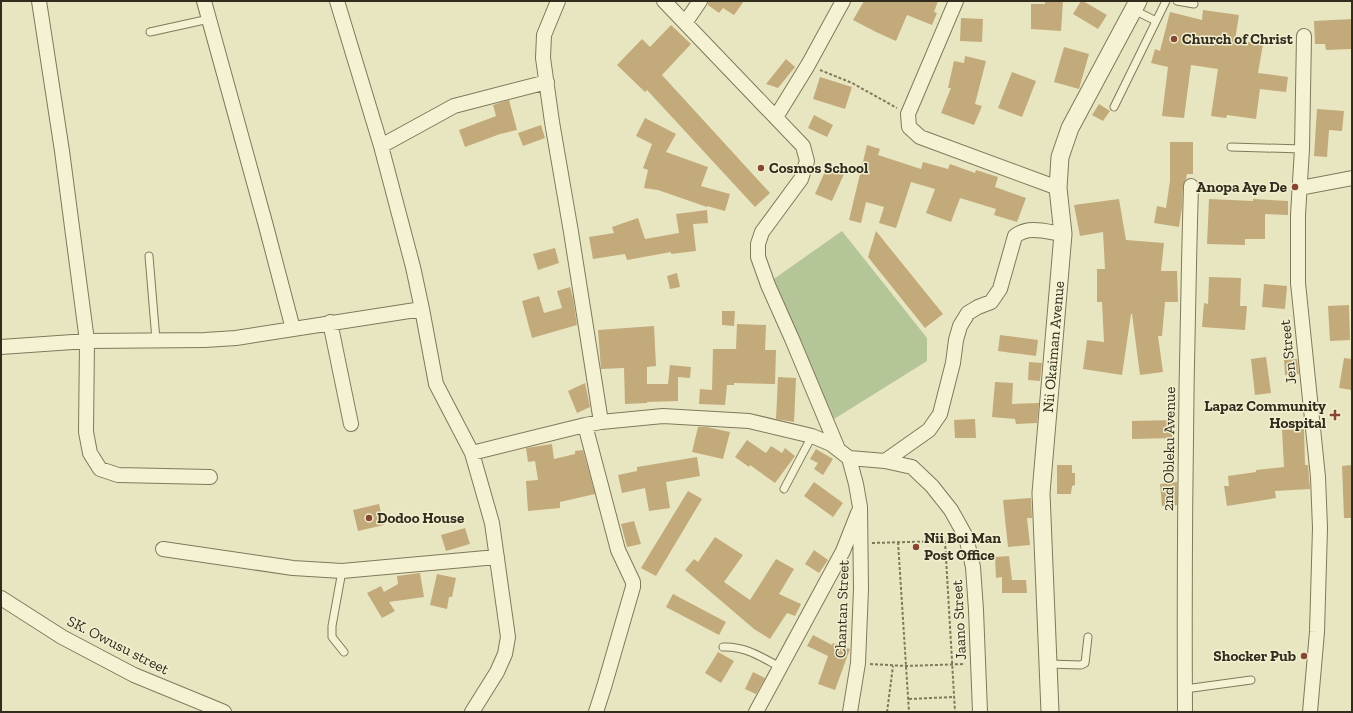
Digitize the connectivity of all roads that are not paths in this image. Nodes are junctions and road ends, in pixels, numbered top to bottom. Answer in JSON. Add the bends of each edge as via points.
{"nodes":[{"id":1,"x":39,"y":1,"type":"edge"},
{"id":2,"x":204,"y":1,"type":"edge"},
{"id":3,"x":337,"y":1,"type":"edge"},
{"id":4,"x":558,"y":1,"type":"edge"},
{"id":5,"x":664,"y":1,"type":"edge"},
{"id":6,"x":700,"y":1,"type":"edge"},
{"id":7,"x":844,"y":1,"type":"edge"},
{"id":8,"x":956,"y":1,"type":"edge"},
{"id":9,"x":1166,"y":1,"type":"edge"},
{"id":10,"x":1177,"y":1,"type":"edge"},
{"id":11,"x":1194,"y":4,"type":"dead end"},
{"id":12,"x":1136,"y":5,"type":"edge"},
{"id":13,"x":209,"y":20,"type":"junction"},
{"id":14,"x":1156,"y":21,"type":"junction"},
{"id":15,"x":685,"y":23,"type":"junction"},
{"id":16,"x":150,"y":32,"type":"dead end"},
{"id":17,"x":1304,"y":36,"type":"dead end"},
{"id":18,"x":547,"y":82,"type":"junction"},
{"id":19,"x":1114,"y":107,"type":"dead end"},
{"id":20,"x":776,"y":117,"type":"junction"},
{"id":21,"x":381,"y":146,"type":"junction"},
{"id":22,"x":1232,"y":147,"type":"dead end"},
{"id":23,"x":1302,"y":149,"type":"junction"},
{"id":24,"x":1352,"y":178,"type":"edge"},
{"id":25,"x":1191,"y":186,"type":"dead end"},
{"id":26,"x":1058,"y":188,"type":"junction"},
{"id":27,"x":1300,"y":188,"type":"junction"},
{"id":28,"x":1063,"y":234,"type":"junction"},
{"id":29,"x":148,"y":256,"type":"dead end"},
{"id":30,"x":422,"y":309,"type":"junction"},
{"id":31,"x":330,"y":322,"type":"junction"},
{"id":32,"x":293,"y":329,"type":"junction"},
{"id":33,"x":87,"y":340,"type":"junction"},
{"id":34,"x":156,"y":340,"type":"junction"},
{"id":35,"x":1,"y":347,"type":"edge"},
{"id":36,"x":601,"y":422,"type":"junction"},
{"id":37,"x":351,"y":424,"type":"dead end"},
{"id":38,"x":585,"y":424,"type":"junction"},
{"id":39,"x":812,"y":436,"type":"junction"},
{"id":40,"x":472,"y":453,"type":"junction"},
{"id":41,"x":843,"y":454,"type":"junction"},
{"id":42,"x":886,"y":461,"type":"junction"},
{"id":43,"x":210,"y":477,"type":"dead end"},
{"id":44,"x":784,"y":489,"type":"dead end"},
{"id":45,"x":860,"y":507,"type":"junction"},
{"id":46,"x":163,"y":549,"type":"dead end"},
{"id":47,"x":497,"y":557,"type":"junction"},
{"id":48,"x":342,"y":571,"type":"junction"},
{"id":49,"x":1,"y":598,"type":"edge"},
{"id":50,"x":1088,"y":637,"type":"dead end"},
{"id":51,"x":723,"y":647,"type":"dead end"},
{"id":52,"x":344,"y":652,"type":"dead end"},
{"id":53,"x":1048,"y":664,"type":"junction"},
{"id":54,"x":780,"y":667,"type":"junction"},
{"id":55,"x":1251,"y":680,"type":"dead end"},
{"id":56,"x":1185,"y":689,"type":"junction"},
{"id":57,"x":224,"y":712,"type":"edge"},
{"id":58,"x":472,"y":712,"type":"edge"},
{"id":59,"x":596,"y":712,"type":"edge"},
{"id":60,"x":756,"y":712,"type":"edge"},
{"id":61,"x":850,"y":712,"type":"edge"},
{"id":62,"x":980,"y":712,"type":"edge"},
{"id":63,"x":1050,"y":712,"type":"edge"},
{"id":64,"x":1185,"y":712,"type":"edge"},
{"id":65,"x":1310,"y":712,"type":"edge"}],
"edges":[{"from":1,"to":33,"type":"street"},
{"from":2,"to":13,"type":"street"},
{"from":3,"to":21,"type":"street"},
{"from":4,"to":18,"type":"street","via":[[544,35],[543,58]]},
{"from":5,"to":15,"type":"street","name":"Chantan Street"},
{"from":6,"to":15,"type":"street"},
{"from":7,"to":20,"type":"street"},
{"from":8,"to":26,"type":"street","via":[[908,114],[909,127],[920,137]]},
{"from":9,"to":14,"type":"lane"},
{"from":10,"to":11,"type":"lane"},
{"from":12,"to":14,"type":"lane"},
{"from":12,"to":26,"type":"street","name":"Nii Okaiman Avenue","via":[[1070,128],[1060,157]]},
{"from":13,"to":16,"type":"lane"},
{"from":13,"to":32,"type":"street"},
{"from":14,"to":19,"type":"lane"},
{"from":15,"to":20,"type":"street","name":"Chantan Street"},
{"from":17,"to":23,"type":"street","name":"Jen Street"},
{"from":18,"to":21,"type":"street","via":[[454,106]]},
{"from":18,"to":36,"type":"street"},
{"from":20,"to":41,"type":"street","name":"Chantan Street","via":[[803,146],[807,161],[801,179],[762,232],[758,244],[758,257]]},
{"from":21,"to":30,"type":"street"},
{"from":22,"to":23,"type":"lane"},
{"from":23,"to":27,"type":"street","name":"Jen Street"},
{"from":24,"to":27,"type":"street"},
{"from":25,"to":56,"type":"street","name":"2nd Obleku Avenue","via":[[1184,592]]},
{"from":26,"to":28,"type":"street","name":"Nii Okaiman Avenue"},
{"from":27,"to":65,"type":"street","name":"Jen Street","via":[[1298,283],[1318,477],[1320,528]]},
{"from":28,"to":42,"type":"street","via":[[1030,229],[1015,236],[1000,289],[991,302],[968,313],[960,326],[940,414],[928,430]]},
{"from":28,"to":53,"type":"street","name":"Nii Okaiman Avenue","via":[[1041,493]]},
{"from":29,"to":34,"type":"lane"},
{"from":30,"to":31,"type":"street"},
{"from":30,"to":40,"type":"street","via":[[436,384]]},
{"from":31,"to":32,"type":"street"},
{"from":31,"to":37,"type":"street"},
{"from":32,"to":34,"type":"street","via":[[236,338]]},
{"from":33,"to":34,"type":"street"},
{"from":33,"to":35,"type":"street"},
{"from":33,"to":43,"type":"street","via":[[86,432],[90,453],[100,469],[118,475]]},
{"from":36,"to":38,"type":"street"},
{"from":36,"to":39,"type":"street","via":[[663,416],[749,421]]},
{"from":38,"to":40,"type":"street"},
{"from":38,"to":59,"type":"street","via":[[618,550],[633,582]]},
{"from":39,"to":41,"type":"street","via":[[831,444]]},
{"from":39,"to":44,"type":"lane"},
{"from":40,"to":47,"type":"street","via":[[492,523]]},
{"from":41,"to":42,"type":"street","name":"Jaano Street"},
{"from":41,"to":45,"type":"street","name":"Chantan Street","via":[[856,484]]},
{"from":42,"to":62,"type":"street","name":"Jaano Street","via":[[912,467],[932,486],[951,510],[966,537],[973,567]]},
{"from":45,"to":54,"type":"street","via":[[843,551]]},
{"from":45,"to":61,"type":"street","name":"Chantan Street","via":[[861,589],[858,663]]},
{"from":46,"to":48,"type":"street","via":[[293,568]]},
{"from":47,"to":48,"type":"street"},
{"from":47,"to":58,"type":"street","via":[[508,637],[505,654],[497,672]]},
{"from":48,"to":52,"type":"lane","via":[[332,638]]},
{"from":49,"to":57,"type":"street","name":"SK. Owusu street","via":[[62,637],[134,675]]},
{"from":50,"to":53,"type":"lane","via":[[1084,663]]},
{"from":51,"to":54,"type":"lane","via":[[745,649]]},
{"from":53,"to":63,"type":"street","name":"Nii Okaiman Avenue"},
{"from":54,"to":60,"type":"street"},
{"from":55,"to":56,"type":"lane"},
{"from":56,"to":64,"type":"street","name":"2nd Obleku Avenue"}]}
